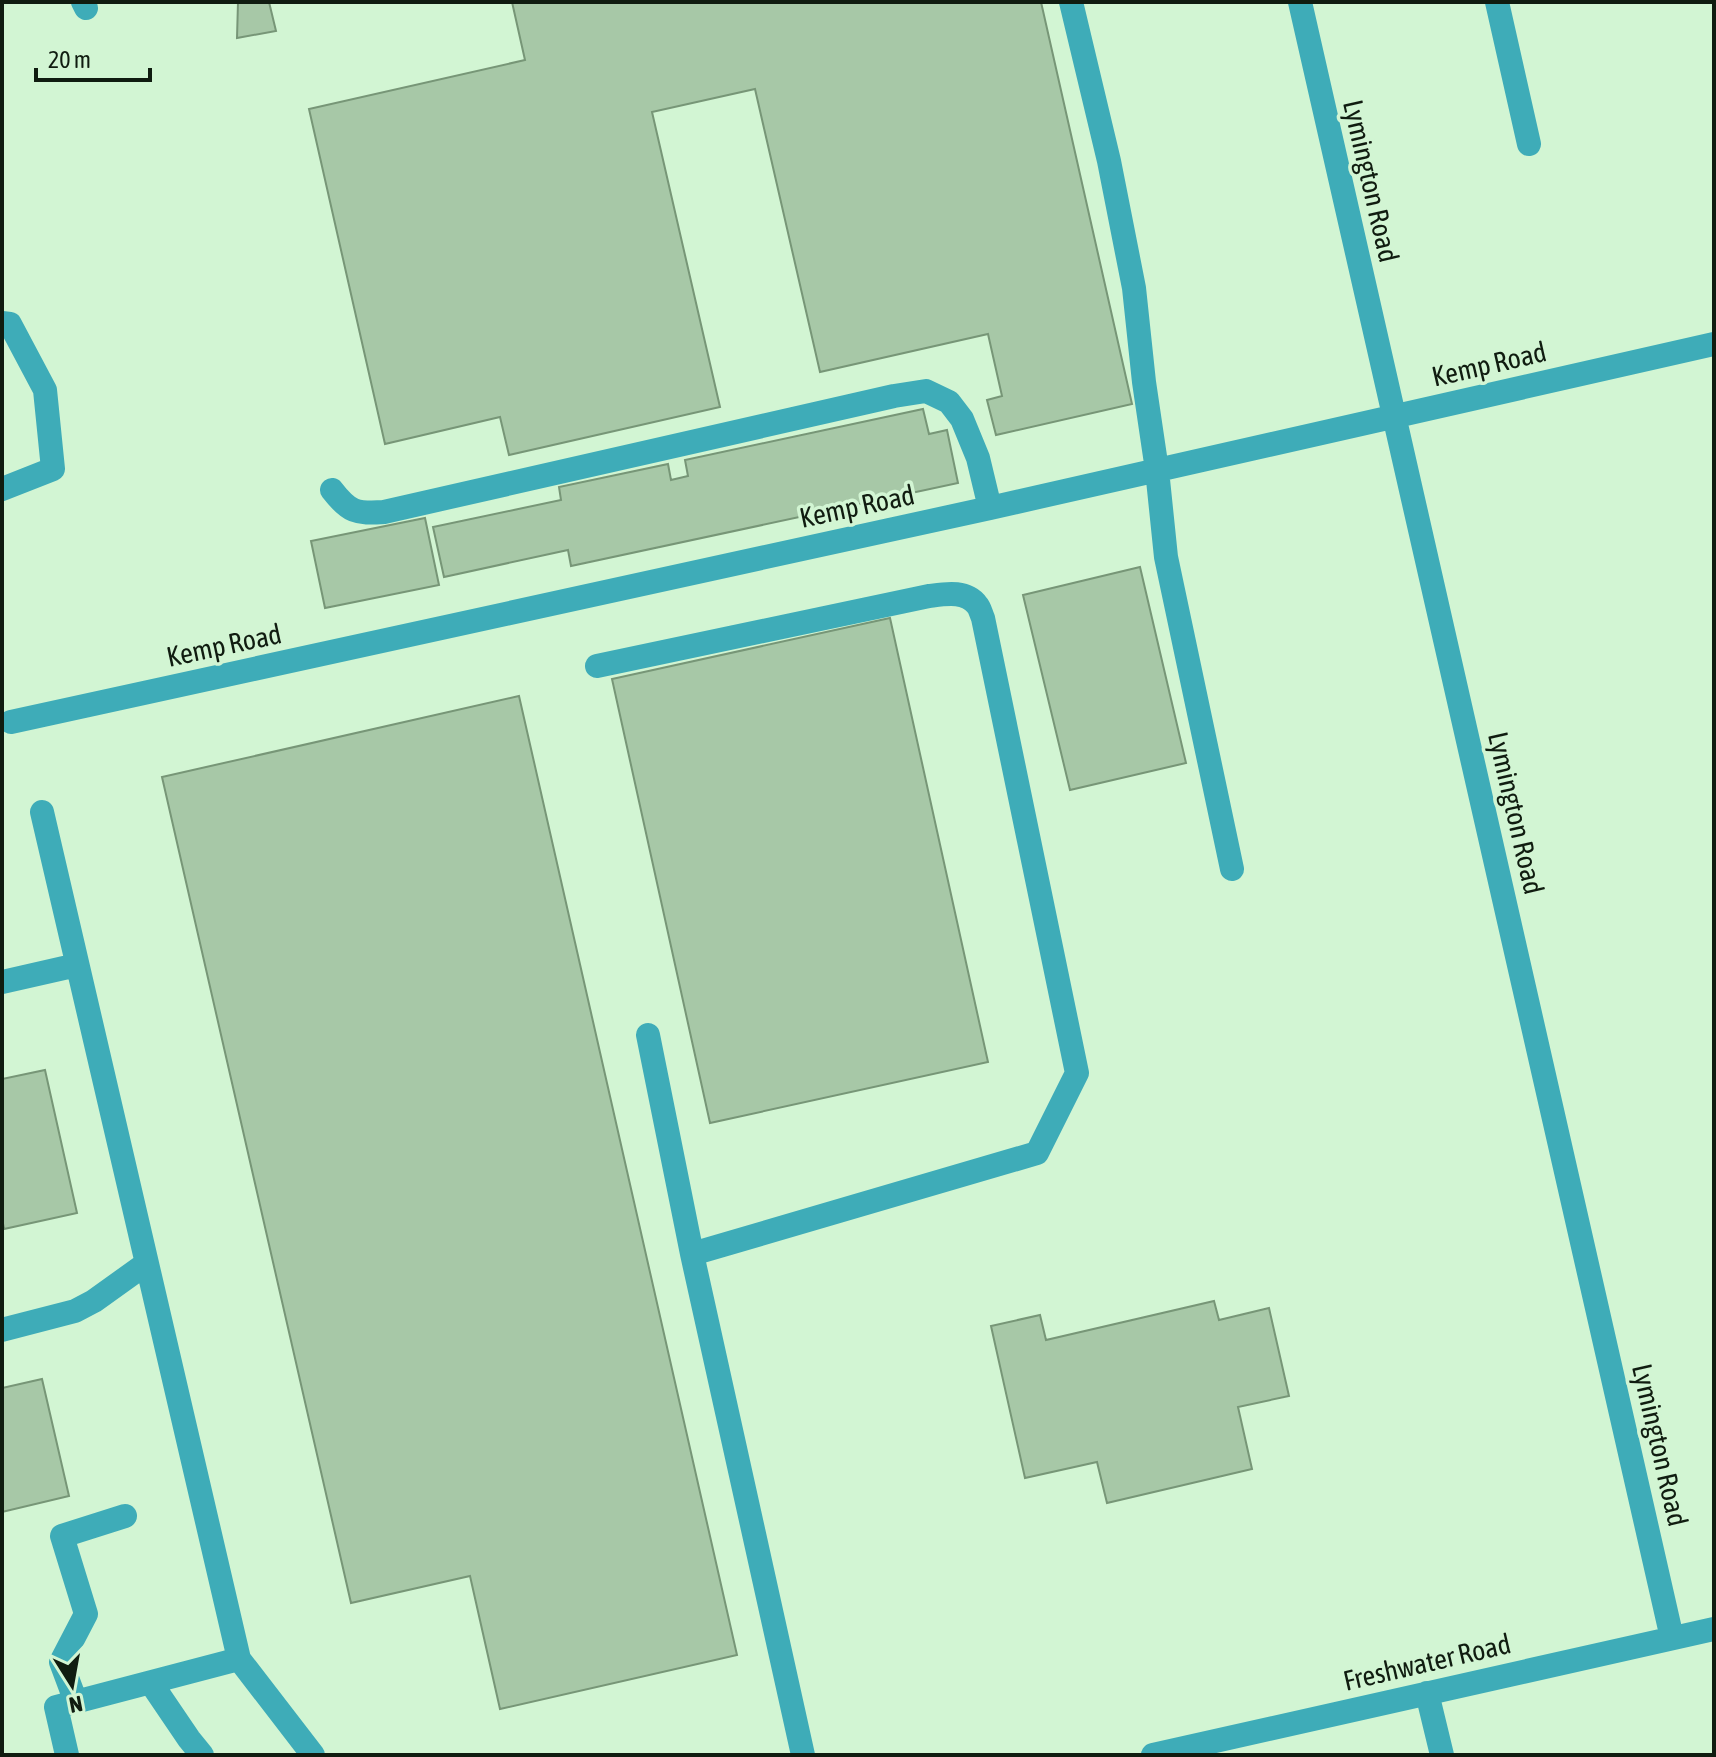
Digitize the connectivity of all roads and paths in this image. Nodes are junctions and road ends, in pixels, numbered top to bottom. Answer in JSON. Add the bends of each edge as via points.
{"nodes":[{"id":1,"x":1071,"y":2,"type":"edge"},
{"id":2,"x":1300,"y":2,"type":"edge"},
{"id":3,"x":1497,"y":2,"type":"edge"},
{"id":4,"x":1529,"y":144,"type":"dead end"},
{"id":5,"x":2,"y":323,"type":"edge"},
{"id":6,"x":1714,"y":344,"type":"edge"},
{"id":7,"x":1394,"y":416,"type":"junction"},
{"id":8,"x":1157,"y":470,"type":"junction"},
{"id":9,"x":2,"y":489,"type":"edge"},
{"id":10,"x":332,"y":490,"type":"dead end"},
{"id":11,"x":990,"y":508,"type":"junction"},
{"id":12,"x":597,"y":666,"type":"dead end"},
{"id":13,"x":11,"y":722,"type":"dead end"},
{"id":14,"x":42,"y":812,"type":"dead end"},
{"id":15,"x":1232,"y":869,"type":"dead end"},
{"id":16,"x":77,"y":965,"type":"junction"},
{"id":17,"x":2,"y":982,"type":"edge"},
{"id":18,"x":648,"y":1035,"type":"dead end"},
{"id":19,"x":692,"y":1254,"type":"junction"},
{"id":20,"x":147,"y":1263,"type":"junction"},
{"id":21,"x":2,"y":1330,"type":"edge"},
{"id":22,"x":125,"y":1516,"type":"dead end"},
{"id":23,"x":1714,"y":1629,"type":"edge"},
{"id":24,"x":1672,"y":1638,"type":"junction"},
{"id":25,"x":239,"y":1659,"type":"junction"},
{"id":26,"x":151,"y":1683,"type":"junction"},
{"id":27,"x":1427,"y":1693,"type":"junction"},
{"id":28,"x":76,"y":1702,"type":"junction"},
{"id":29,"x":67,"y":1755,"type":"edge"},
{"id":30,"x":202,"y":1755,"type":"edge"},
{"id":31,"x":313,"y":1755,"type":"edge"},
{"id":32,"x":803,"y":1755,"type":"edge"},
{"id":33,"x":1153,"y":1755,"type":"edge"},
{"id":34,"x":1442,"y":1755,"type":"edge"}],
"edges":[{"from":1,"to":8,"type":"street","via":[[1134,288]]},
{"from":2,"to":7,"type":"street","name":"Lymington Road"},
{"from":3,"to":4,"type":"street"},
{"from":5,"to":9,"type":"street","via":[[10,324],[45,390],[53,469]]},
{"from":6,"to":7,"type":"street","name":"Kemp Road"},
{"from":7,"to":8,"type":"street","name":"Kemp Road"},
{"from":7,"to":24,"type":"street","name":"Lymington Road"},
{"from":8,"to":11,"type":"street","name":"Kemp Road"},
{"from":8,"to":15,"type":"street","via":[[1166,557]]},
{"from":10,"to":11,"type":"street","via":[[344,506],[384,512],[926,391],[949,402],[962,419]]},
{"from":11,"to":13,"type":"street","name":"Kemp Road"},
{"from":12,"to":19,"type":"street","via":[[929,596],[949,593],[977,604],[1077,1073],[1037,1153]]},
{"from":14,"to":16,"type":"street"},
{"from":16,"to":17,"type":"street"},
{"from":16,"to":20,"type":"street"},
{"from":18,"to":19,"type":"street"},
{"from":19,"to":32,"type":"street"},
{"from":20,"to":21,"type":"street","via":[[75,1311]]},
{"from":20,"to":25,"type":"street"},
{"from":22,"to":28,"type":"street","via":[[62,1536],[86,1614],[61,1662]]},
{"from":23,"to":24,"type":"street","name":"Freshwater Road"},
{"from":24,"to":27,"type":"street","name":"Freshwater Road"},
{"from":25,"to":26,"type":"street"},
{"from":25,"to":31,"type":"street"},
{"from":26,"to":28,"type":"street"},
{"from":26,"to":30,"type":"street"},
{"from":27,"to":33,"type":"street","name":"Freshwater Road"},
{"from":27,"to":34,"type":"street"},
{"from":28,"to":29,"type":"street","via":[[56,1707]]}]}
